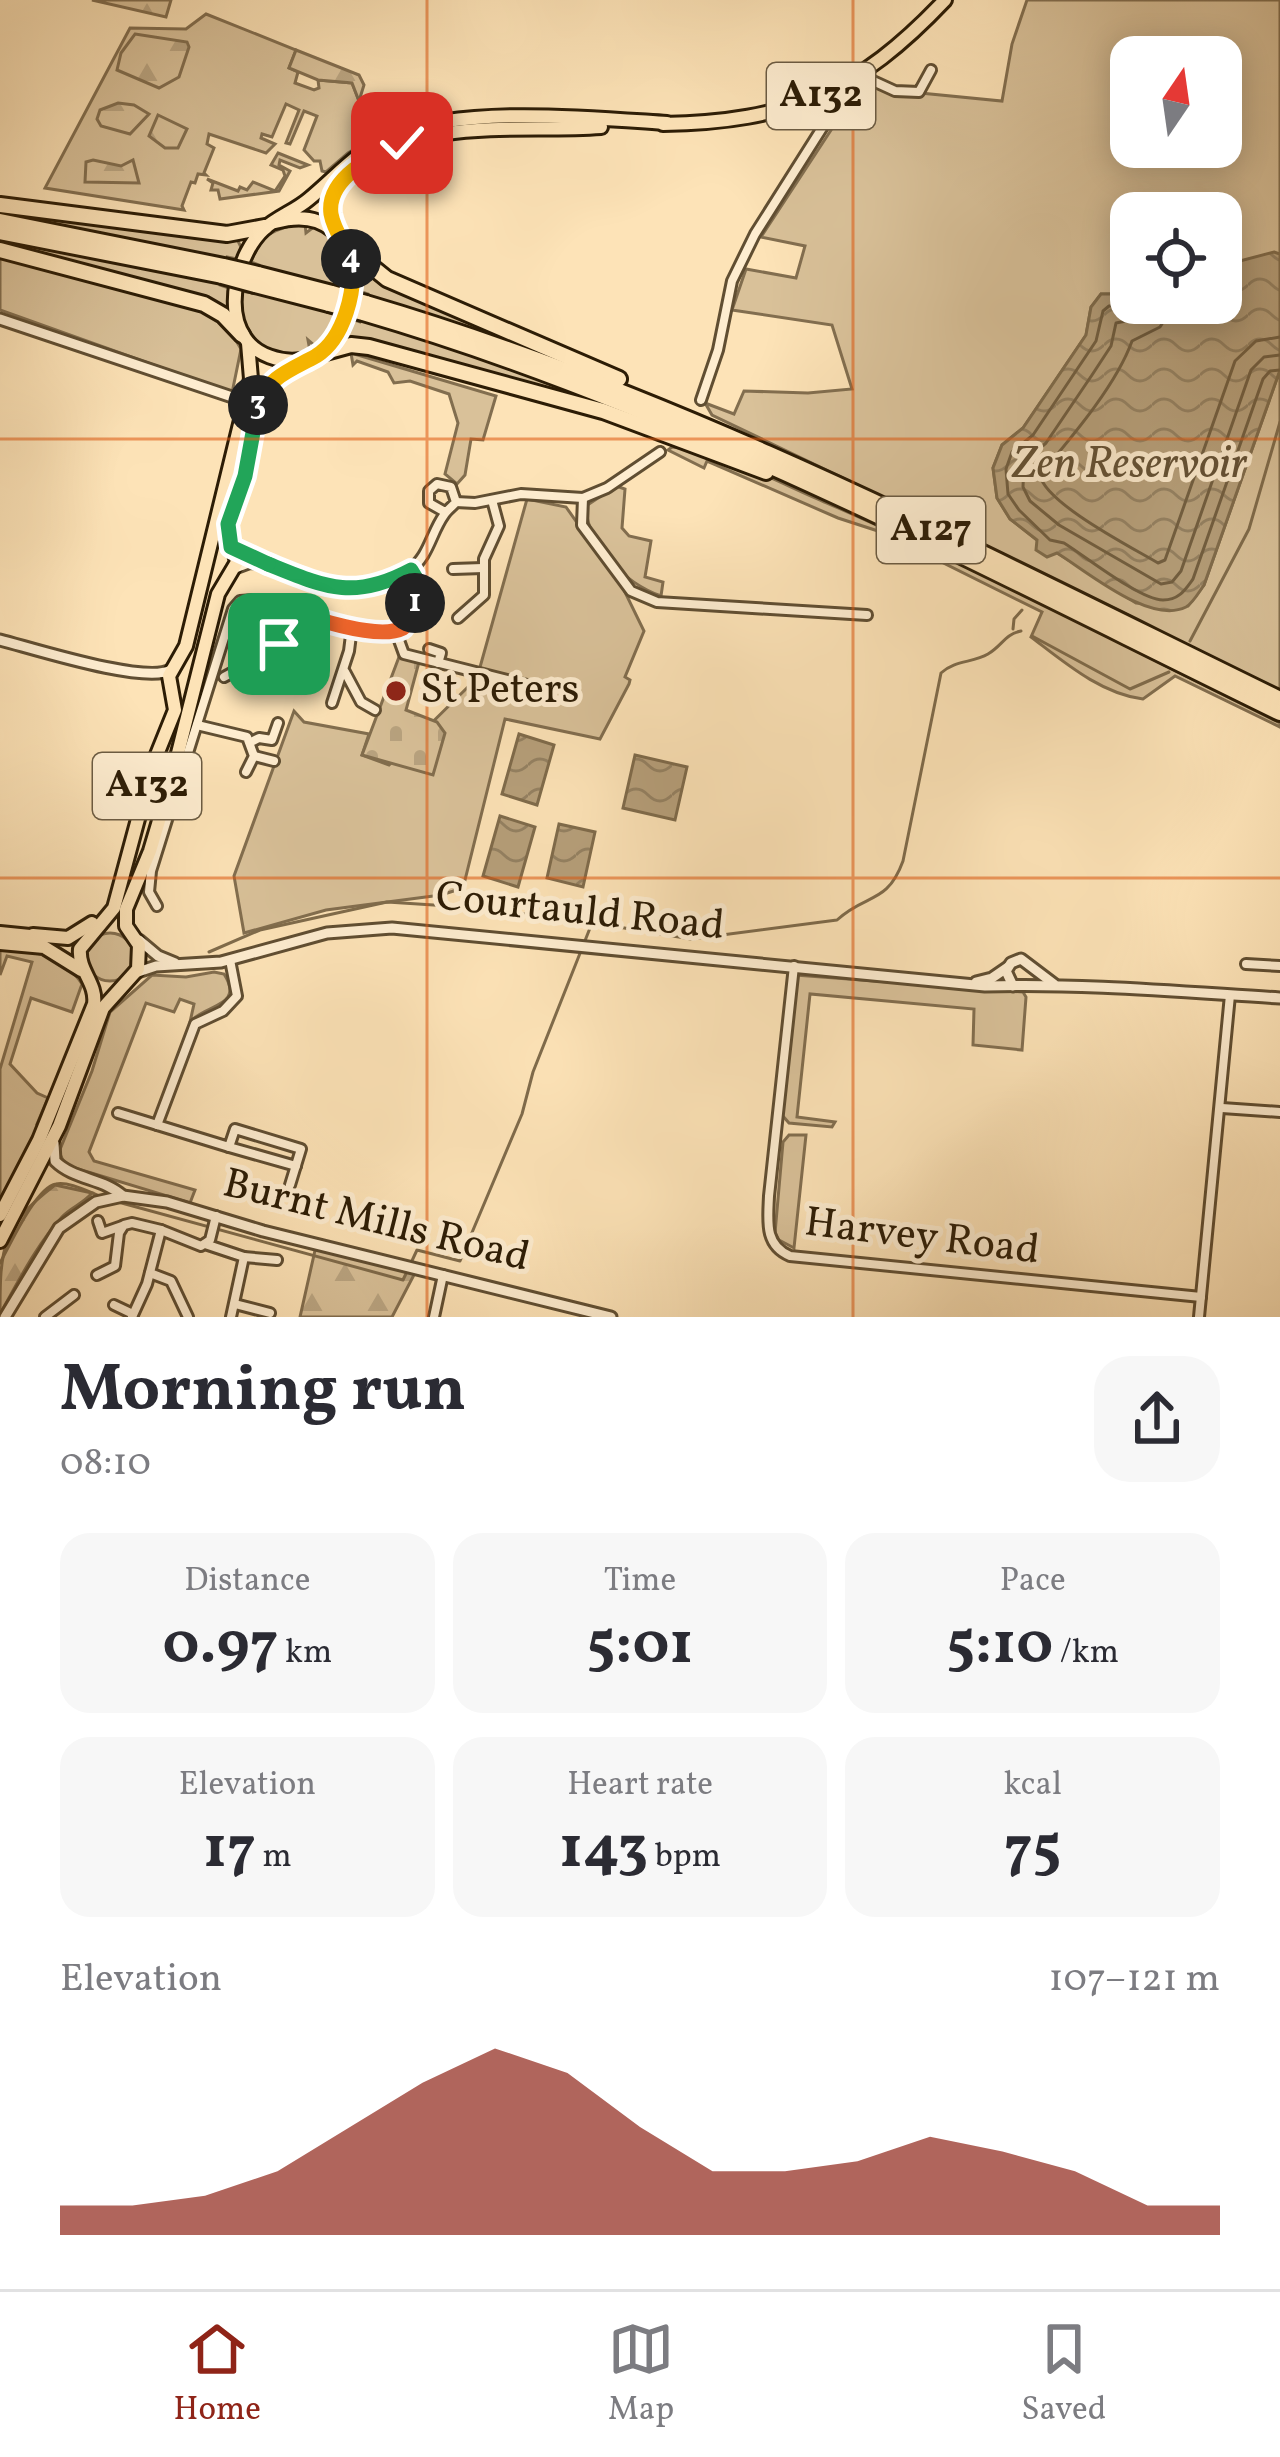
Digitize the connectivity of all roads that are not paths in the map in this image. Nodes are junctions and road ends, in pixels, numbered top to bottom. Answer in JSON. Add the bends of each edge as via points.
{"nodes":[{"id":1,"x":945,"y":0,"type":"edge"},
{"id":2,"x":931,"y":70,"type":"dead end"},
{"id":3,"x":860,"y":75,"type":"junction"},
{"id":4,"x":821,"y":95,"type":"junction"},
{"id":5,"x":667,"y":123,"type":"junction"},
{"id":6,"x":0,"y":206,"type":"edge"},
{"id":7,"x":0,"y":221,"type":"edge"},
{"id":8,"x":270,"y":225,"type":"junction"},
{"id":9,"x":0,"y":232,"type":"edge"},
{"id":10,"x":341,"y":240,"type":"junction"},
{"id":11,"x":0,"y":250,"type":"edge"},
{"id":12,"x":223,"y":271,"type":"junction"},
{"id":13,"x":364,"y":308,"type":"junction"},
{"id":14,"x":0,"y":320,"type":"edge"},
{"id":15,"x":245,"y":339,"type":"junction"},
{"id":16,"x":311,"y":357,"type":"junction"},
{"id":17,"x":701,"y":400,"type":"dead end"},
{"id":18,"x":244,"y":401,"type":"junction"},
{"id":19,"x":749,"y":442,"type":"junction"},
{"id":20,"x":660,"y":452,"type":"dead end"},
{"id":21,"x":583,"y":497,"type":"junction"},
{"id":22,"x":492,"y":500,"type":"junction"},
{"id":23,"x":456,"y":502,"type":"junction"},
{"id":24,"x":445,"y":512,"type":"junction"},
{"id":25,"x":888,"y":521,"type":"junction"},
{"id":26,"x":232,"y":547,"type":"junction"},
{"id":27,"x":267,"y":564,"type":"junction"},
{"id":28,"x":483,"y":568,"type":"junction"},
{"id":29,"x":452,"y":569,"type":"dead end"},
{"id":30,"x":233,"y":570,"type":"junction"},
{"id":31,"x":411,"y":570,"type":"junction"},
{"id":32,"x":202,"y":576,"type":"junction"},
{"id":33,"x":285,"y":608,"type":"junction"},
{"id":34,"x":867,"y":615,"type":"dead end"},
{"id":35,"x":458,"y":618,"type":"dead end"},
{"id":36,"x":352,"y":628,"type":"junction"},
{"id":37,"x":396,"y":632,"type":"junction"},
{"id":38,"x":0,"y":640,"type":"edge"},
{"id":39,"x":428,"y":649,"type":"dead end"},
{"id":40,"x":334,"y":654,"type":"dead end"},
{"id":41,"x":263,"y":656,"type":"junction"},
{"id":42,"x":347,"y":658,"type":"junction"},
{"id":43,"x":438,"y":663,"type":"junction"},
{"id":44,"x":171,"y":670,"type":"junction"},
{"id":45,"x":131,"y":672,"type":"junction"},
{"id":46,"x":343,"y":675,"type":"junction"},
{"id":47,"x":196,"y":677,"type":"junction"},
{"id":48,"x":224,"y":677,"type":"dead end"},
{"id":49,"x":281,"y":684,"type":"dead end"},
{"id":50,"x":171,"y":689,"type":"junction"},
{"id":51,"x":547,"y":690,"type":"dead end"},
{"id":52,"x":1280,"y":699,"type":"edge"},
{"id":53,"x":332,"y":703,"type":"dead end"},
{"id":54,"x":375,"y":710,"type":"dead end"},
{"id":55,"x":1280,"y":713,"type":"edge"},
{"id":56,"x":278,"y":723,"type":"dead end"},
{"id":57,"x":197,"y":725,"type":"junction"},
{"id":58,"x":251,"y":742,"type":"junction"},
{"id":59,"x":254,"y":756,"type":"junction"},
{"id":60,"x":274,"y":761,"type":"dead end"},
{"id":61,"x":246,"y":772,"type":"dead end"},
{"id":62,"x":120,"y":884,"type":"junction"},
{"id":63,"x":157,"y":906,"type":"dead end"},
{"id":64,"x":0,"y":933,"type":"edge"},
{"id":65,"x":90,"y":934,"type":"junction"},
{"id":66,"x":33,"y":935,"type":"junction"},
{"id":67,"x":133,"y":935,"type":"junction"},
{"id":68,"x":0,"y":943,"type":"edge"},
{"id":69,"x":230,"y":960,"type":"junction"},
{"id":70,"x":186,"y":964,"type":"junction"},
{"id":71,"x":1246,"y":964,"type":"dead end"},
{"id":72,"x":1280,"y":966,"type":"edge"},
{"id":73,"x":794,"y":967,"type":"junction"},
{"id":74,"x":1008,"y":967,"type":"junction"},
{"id":75,"x":1033,"y":968,"type":"junction"},
{"id":76,"x":85,"y":974,"type":"junction"},
{"id":77,"x":131,"y":980,"type":"junction"},
{"id":78,"x":970,"y":983,"type":"junction"},
{"id":79,"x":1030,"y":984,"type":"junction"},
{"id":80,"x":1054,"y":984,"type":"junction"},
{"id":81,"x":1013,"y":986,"type":"junction"},
{"id":82,"x":1230,"y":995,"type":"junction"},
{"id":83,"x":1280,"y":998,"type":"edge"},
{"id":84,"x":1221,"y":1108,"type":"junction"},
{"id":85,"x":1280,"y":1112,"type":"edge"},
{"id":86,"x":118,"y":1113,"type":"dead end"},
{"id":87,"x":158,"y":1125,"type":"junction"},
{"id":88,"x":59,"y":1126,"type":"junction"},
{"id":89,"x":229,"y":1147,"type":"junction"},
{"id":90,"x":296,"y":1166,"type":"junction"},
{"id":91,"x":290,"y":1185,"type":"dead end"},
{"id":92,"x":123,"y":1196,"type":"junction"},
{"id":93,"x":0,"y":1215,"type":"edge"},
{"id":94,"x":98,"y":1221,"type":"dead end"},
{"id":95,"x":124,"y":1225,"type":"junction"},
{"id":96,"x":161,"y":1230,"type":"junction"},
{"id":97,"x":211,"y":1230,"type":"junction"},
{"id":98,"x":0,"y":1241,"type":"edge"},
{"id":99,"x":244,"y":1257,"type":"junction"},
{"id":100,"x":277,"y":1260,"type":"dead end"},
{"id":101,"x":150,"y":1274,"type":"junction"},
{"id":102,"x":444,"y":1274,"type":"junction"},
{"id":103,"x":97,"y":1275,"type":"dead end"},
{"id":104,"x":74,"y":1295,"type":"dead end"},
{"id":105,"x":1202,"y":1297,"type":"junction"},
{"id":106,"x":235,"y":1304,"type":"junction"},
{"id":107,"x":114,"y":1305,"type":"dead end"},
{"id":108,"x":565,"y":1305,"type":"junction"},
{"id":109,"x":270,"y":1313,"type":"dead end"},
{"id":110,"x":133,"y":1316,"type":"edge"},
{"id":111,"x":5,"y":1317,"type":"edge"},
{"id":112,"x":45,"y":1317,"type":"edge"},
{"id":113,"x":188,"y":1317,"type":"edge"},
{"id":114,"x":231,"y":1317,"type":"edge"},
{"id":115,"x":434,"y":1317,"type":"edge"},
{"id":116,"x":562,"y":1317,"type":"edge"},
{"id":117,"x":611,"y":1317,"type":"edge"},
{"id":118,"x":1199,"y":1317,"type":"edge"}],
"edges":[{"from":1,"to":3,"type":"main road","number":"A132"},
{"from":2,"to":3,"type":"street","via":[[919,92]]},
{"from":3,"to":4,"type":"main road","number":"A132"},
{"from":4,"to":5,"type":"main road","number":"A132","via":[[748,118]]},
{"from":4,"to":17,"type":"street","via":[[829,118],[732,281]]},
{"from":5,"to":8,"type":"main road","number":"A132","via":[[483,119],[414,128],[360,153]]},
{"from":5,"to":10,"type":"main road","number":"A132","via":[[419,137],[372,158],[339,187],[331,207]]},
{"from":6,"to":8,"type":"highway","via":[[227,234]]},
{"from":7,"to":12,"type":"highway","number":"A127"},
{"from":8,"to":10,"type":"main road","via":[[310,219]]},
{"from":8,"to":15,"type":"main road","number":"A132","via":[[247,251],[235,296]]},
{"from":9,"to":12,"type":"highway","number":"A127"},
{"from":10,"to":16,"type":"main road","number":"A132","via":[[352,263],[351,290],[340,326]]},
{"from":10,"to":19,"type":"highway","number":"A127","via":[[387,279]]},
{"from":11,"to":15,"type":"highway","via":[[204,304]]},
{"from":12,"to":13,"type":"highway","number":"A127","bridge":true},
{"from":13,"to":19,"type":"highway","number":"A127","via":[[543,360]]},
{"from":13,"to":25,"type":"highway","number":"A127","via":[[642,409]]},
{"from":14,"to":18,"type":"street"},
{"from":15,"to":16,"type":"main road","via":[[277,359]]},
{"from":15,"to":18,"type":"main road","number":"A132","via":[[253,370]]},
{"from":16,"to":25,"type":"highway","number":"A127","via":[[363,345],[576,402]]},
{"from":16,"to":26,"type":"main road","number":"A132","via":[[275,378],[261,397],[228,524]]},
{"from":18,"to":32,"type":"main road","number":"A132"},
{"from":19,"to":52,"type":"highway","number":"A127"},
{"from":20,"to":21,"type":"street"},
{"from":21,"to":22,"type":"street"},
{"from":21,"to":34,"type":"street","via":[[582,525],[631,591],[657,602]]},
{"from":22,"to":23,"type":"street"},
{"from":22,"to":28,"type":"street","via":[[499,526]]},
{"from":23,"to":24,"type":"street"},
{"from":23,"to":24,"type":"street","via":[[451,487],[432,487],[429,503]]},
{"from":24,"to":31,"type":"street"},
{"from":25,"to":55,"type":"highway","number":"A127"},
{"from":26,"to":27,"type":"street"},
{"from":26,"to":30,"type":"main road","number":"A132"},
{"from":26,"to":32,"type":"main road","via":[[216,550]]},
{"from":27,"to":30,"type":"street"},
{"from":27,"to":31,"type":"street","via":[[349,590]]},
{"from":28,"to":29,"type":"street"},
{"from":28,"to":35,"type":"street","via":[[482,600]]},
{"from":30,"to":47,"type":"main road","number":"A132","via":[[218,593]]},
{"from":31,"to":37,"type":"street","via":[[420,588]]},
{"from":32,"to":44,"type":"main road","number":"A132"},
{"from":33,"to":36,"type":"street"},
{"from":33,"to":41,"type":"street","via":[[279,644]]},
{"from":33,"to":57,"type":"street","via":[[246,600],[233,609]]},
{"from":36,"to":37,"type":"street"},
{"from":36,"to":42,"type":"street"},
{"from":37,"to":43,"type":"street","via":[[404,653]]},
{"from":38,"to":45,"type":"street"},
{"from":39,"to":43,"type":"street","via":[[441,652]]},
{"from":40,"to":42,"type":"street"},
{"from":41,"to":48,"type":"street"},
{"from":41,"to":49,"type":"street"},
{"from":42,"to":46,"type":"street"},
{"from":43,"to":51,"type":"street"},
{"from":44,"to":45,"type":"street"},
{"from":44,"to":50,"type":"main road","number":"A132"},
{"from":45,"to":50,"type":"street"},
{"from":46,"to":53,"type":"street"},
{"from":46,"to":54,"type":"street"},
{"from":47,"to":50,"type":"main road","number":"A132","via":[[187,691]]},
{"from":47,"to":67,"type":"main road","number":"A132","via":[[150,851],[126,909]]},
{"from":50,"to":62,"type":"main road","number":"A132","via":[[176,710]]},
{"from":56,"to":58,"type":"street","via":[[272,740]]},
{"from":57,"to":58,"type":"street"},
{"from":57,"to":63,"type":"street","via":[[151,872]]},
{"from":58,"to":59,"type":"street"},
{"from":59,"to":60,"type":"street"},
{"from":59,"to":61,"type":"street"},
{"from":62,"to":65,"type":"main road","number":"A132","via":[[112,911]]},
{"from":62,"to":66,"type":"main road","via":[[104,914],[76,935]]},
{"from":64,"to":66,"type":"main road"},
{"from":65,"to":66,"type":"main road","via":[[69,945]]},
{"from":65,"to":67,"type":"main road","via":[[118,927]]},
{"from":65,"to":76,"type":"main road","number":"A132","via":[[80,949]]},
{"from":67,"to":70,"type":"street","via":[[162,958]]},
{"from":67,"to":77,"type":"main road","number":"A132","via":[[140,958]]},
{"from":68,"to":76,"type":"main road","via":[[44,947]]},
{"from":69,"to":70,"type":"street","name":"Courtauld Road"},
{"from":69,"to":73,"type":"street","name":"Courtauld Road","via":[[371,928]]},
{"from":69,"to":87,"type":"street","via":[[237,995],[195,1024]]},
{"from":70,"to":77,"type":"street","name":"Courtauld Road","via":[[150,967]]},
{"from":71,"to":72,"type":"street","via":[[1266,959]]},
{"from":73,"to":78,"type":"street","name":"Courtauld Road"},
{"from":73,"to":105,"type":"street","name":"Harvey Road","via":[[769,1196],[778,1250]]},
{"from":74,"to":75,"type":"street","name":"Courtauld Road","via":[[1021,959]]},
{"from":74,"to":78,"type":"street","name":"Courtauld Road"},
{"from":74,"to":81,"type":"street"},
{"from":75,"to":79,"type":"street"},
{"from":75,"to":80,"type":"street"},
{"from":76,"to":77,"type":"main road","via":[[109,988]]},
{"from":76,"to":93,"type":"main road","number":"A132","via":[[95,993],[92,1011]]},
{"from":77,"to":88,"type":"main road","via":[[105,1004]]},
{"from":78,"to":81,"type":"street","name":"Courtauld Road"},
{"from":79,"to":80,"type":"street","name":"Courtauld Road"},
{"from":79,"to":81,"type":"street","name":"Courtauld Road"},
{"from":80,"to":82,"type":"street","name":"Courtauld Road"},
{"from":82,"to":83,"type":"street","name":"Courtauld Road"},
{"from":82,"to":84,"type":"street"},
{"from":84,"to":85,"type":"street"},
{"from":84,"to":105,"type":"street"},
{"from":86,"to":87,"type":"street"},
{"from":87,"to":89,"type":"street"},
{"from":88,"to":92,"type":"street","name":"Burnt Mills Road","via":[[52,1150],[59,1166]]},
{"from":88,"to":98,"type":"main road"},
{"from":89,"to":90,"type":"street"},
{"from":89,"to":90,"type":"street","via":[[235,1129],[302,1149]]},
{"from":90,"to":91,"type":"street"},
{"from":92,"to":97,"type":"street","name":"Burnt Mills Road","via":[[154,1199]]},
{"from":92,"to":111,"type":"street","name":"Burnt Mills Road","via":[[96,1202],[59,1228]]},
{"from":94,"to":95,"type":"street","via":[[104,1237]]},
{"from":95,"to":96,"type":"street"},
{"from":95,"to":103,"type":"street","via":[[115,1266]]},
{"from":96,"to":97,"type":"street","via":[[192,1245]]},
{"from":96,"to":101,"type":"street"},
{"from":97,"to":99,"type":"street"},
{"from":97,"to":102,"type":"street","name":"Burnt Mills Road"},
{"from":99,"to":100,"type":"street"},
{"from":99,"to":106,"type":"street"},
{"from":101,"to":110,"type":"street"},
{"from":101,"to":113,"type":"street","via":[[170,1280]]},
{"from":102,"to":108,"type":"street","name":"Burnt Mills Road"},
{"from":102,"to":115,"type":"street"},
{"from":104,"to":112,"type":"street"},
{"from":105,"to":118,"type":"street"},
{"from":106,"to":109,"type":"street"},
{"from":106,"to":114,"type":"street"},
{"from":107,"to":110,"type":"street"},
{"from":108,"to":116,"type":"street"},
{"from":108,"to":117,"type":"street","name":"Burnt Mills Road"}]}
